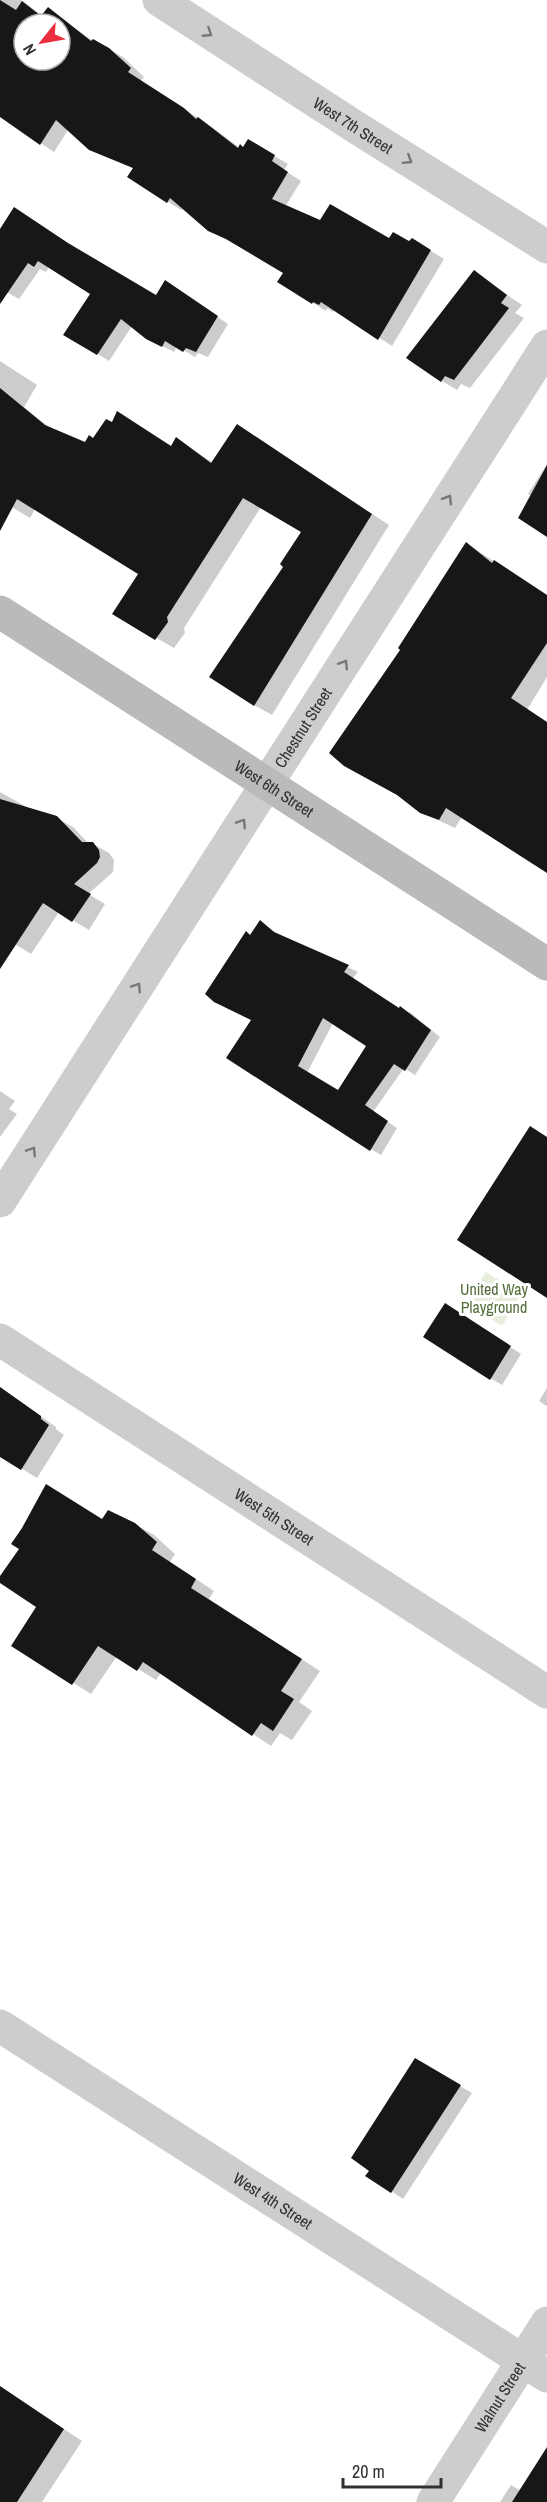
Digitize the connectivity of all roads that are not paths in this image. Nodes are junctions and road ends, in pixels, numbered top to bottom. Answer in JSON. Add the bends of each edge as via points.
{"nodes":[{"id":1,"x":159,"y":0,"type":"edge"},
{"id":2,"x":547,"y":247,"type":"edge"},
{"id":3,"x":547,"y":346,"type":"edge"},
{"id":4,"x":0,"y":612,"type":"edge"},
{"id":5,"x":267,"y":784,"type":"junction"},
{"id":6,"x":547,"y":964,"type":"edge"},
{"id":7,"x":0,"y":1201,"type":"edge"},
{"id":8,"x":0,"y":1340,"type":"edge"},
{"id":9,"x":547,"y":1692,"type":"edge"},
{"id":10,"x":0,"y":2026,"type":"edge"},
{"id":11,"x":547,"y":2323,"type":"edge"},
{"id":12,"x":535,"y":2368,"type":"edge"},
{"id":13,"x":433,"y":2502,"type":"edge"}],
"edges":[{"from":1,"to":2,"type":"street","name":"West 7th Street","one_way":true},
{"from":5,"to":3,"type":"street","name":"Chestnut Street","one_way":true},
{"from":4,"to":5,"type":"main road","name":"West 6th Street"},
{"from":5,"to":6,"type":"main road","name":"West 6th Street"},
{"from":7,"to":5,"type":"street","name":"Chestnut Street","one_way":true},
{"from":8,"to":9,"type":"street","name":"West 5th Street"},
{"from":10,"to":12,"type":"street","name":"West 4th Street"},
{"from":11,"to":12,"type":"street","name":"Walnut Street"},
{"from":12,"to":13,"type":"street","name":"Walnut Street"}]}
